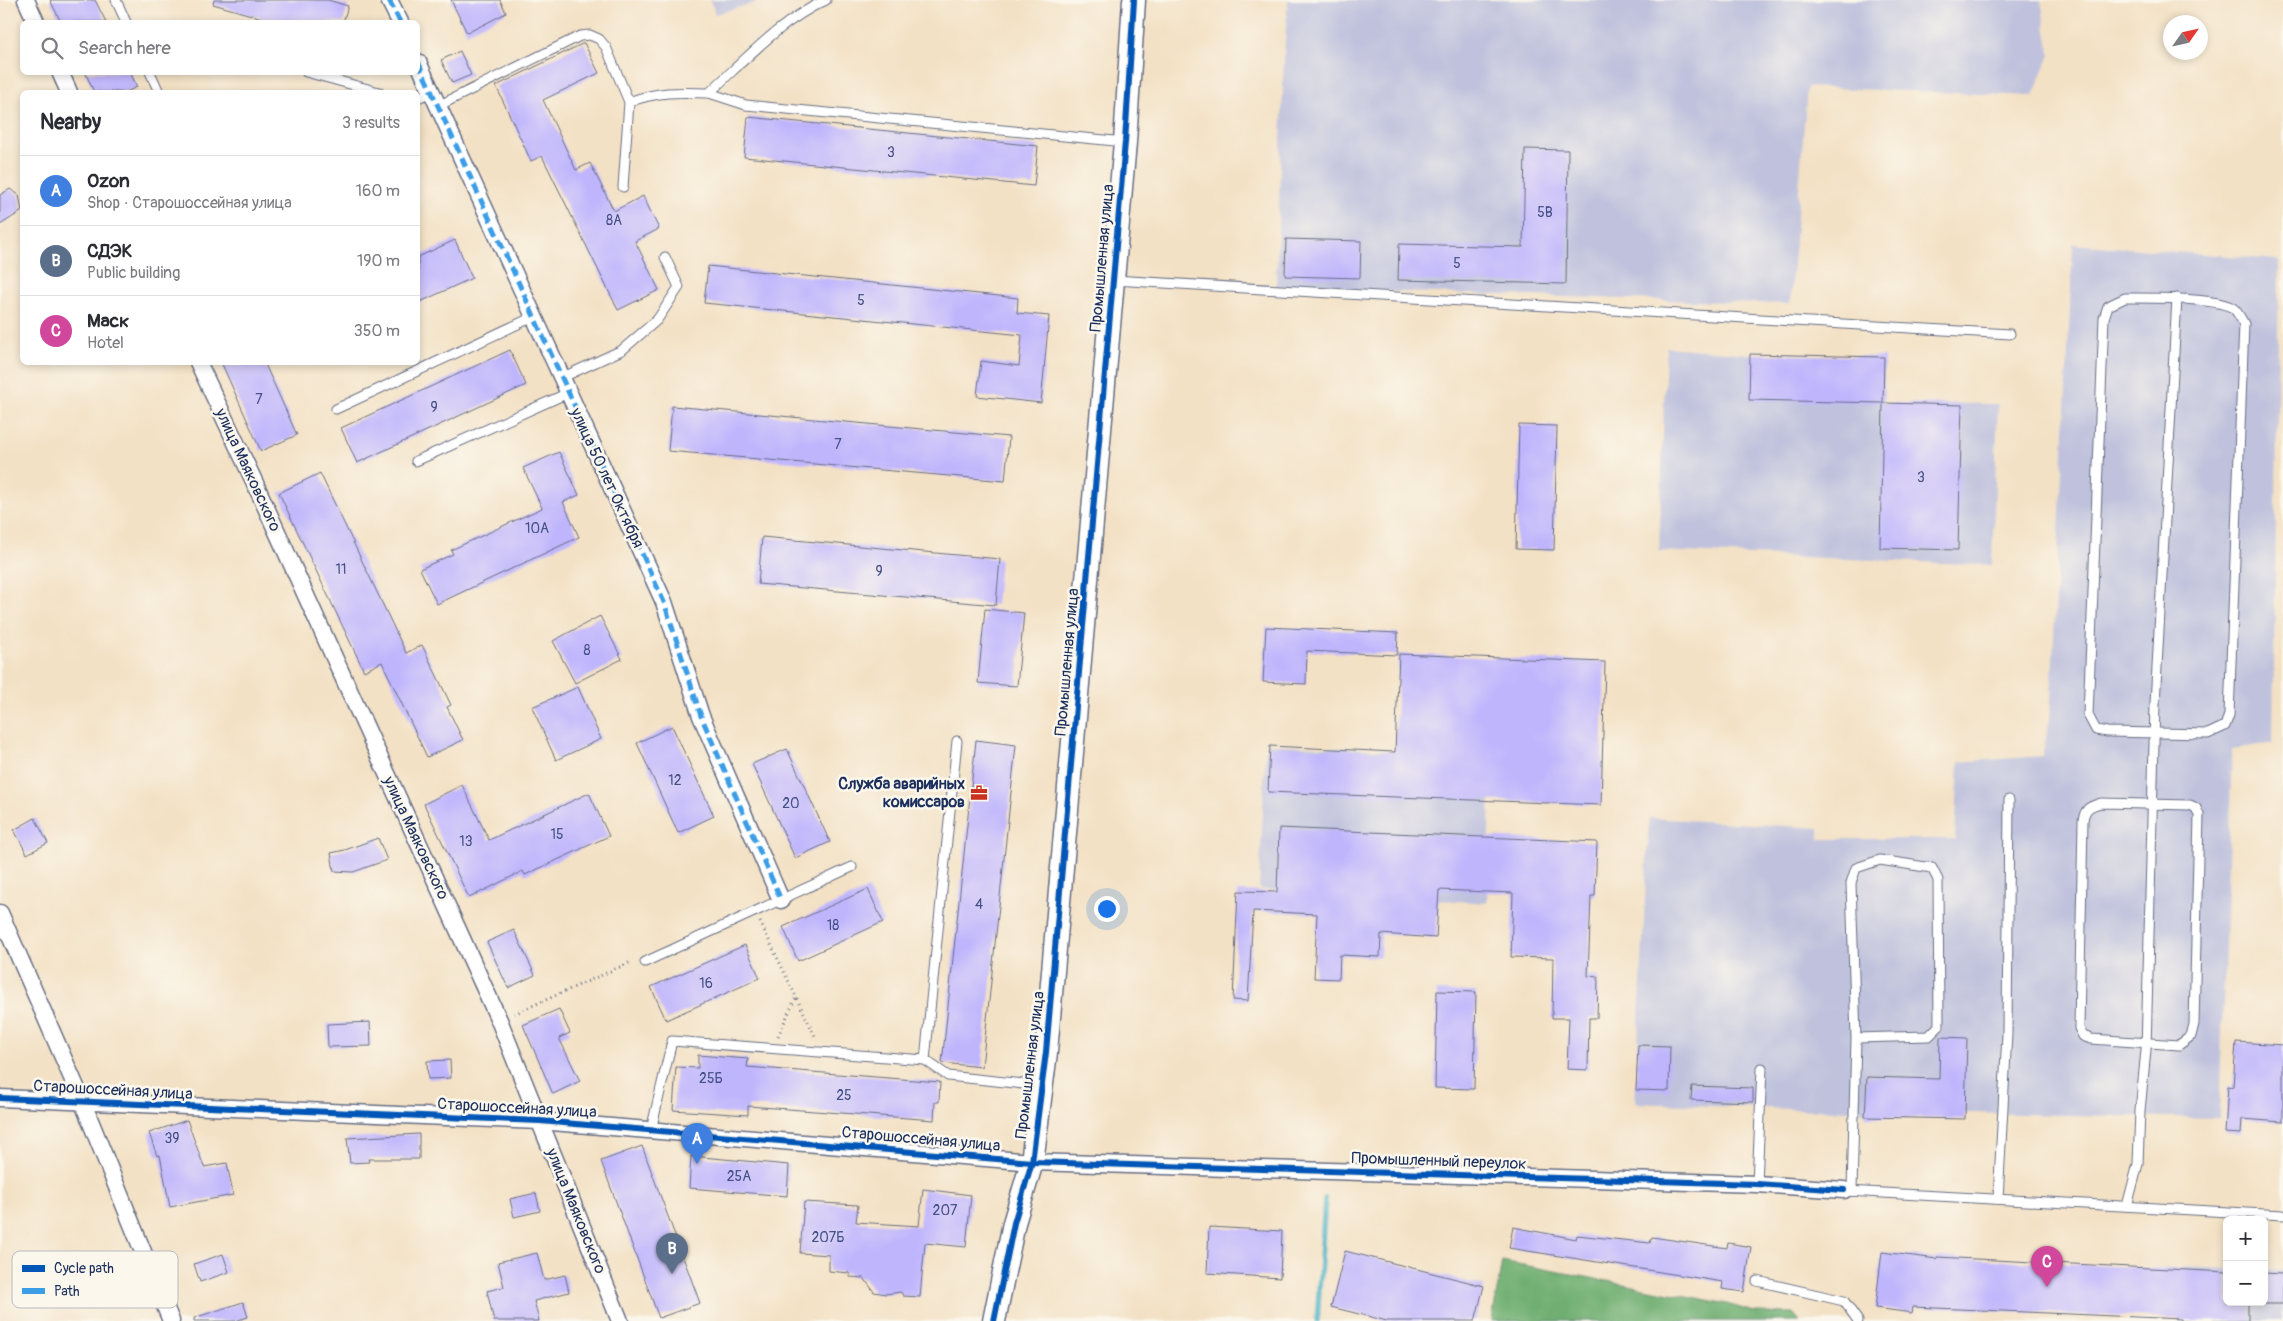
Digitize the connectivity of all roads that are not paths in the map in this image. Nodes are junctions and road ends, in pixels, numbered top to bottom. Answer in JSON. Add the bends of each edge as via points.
{"nodes":[{"id":1,"x":26,"y":0,"type":"edge"},
{"id":2,"x":116,"y":0,"type":"edge"},
{"id":3,"x":389,"y":0,"type":"edge"},
{"id":4,"x":826,"y":0,"type":"edge"},
{"id":5,"x":1134,"y":0,"type":"edge"},
{"id":6,"x":35,"y":20,"type":"edge"},
{"id":7,"x":125,"y":20,"type":"edge"},
{"id":8,"x":399,"y":20,"type":"edge"},
{"id":9,"x":420,"y":69,"type":"edge"},
{"id":10,"x":61,"y":75,"type":"edge"},
{"id":11,"x":151,"y":75,"type":"edge"},
{"id":12,"x":317,"y":75,"type":"edge"},
{"id":13,"x":68,"y":90,"type":"edge"},
{"id":14,"x":158,"y":90,"type":"edge"},
{"id":15,"x":372,"y":90,"type":"edge"},
{"id":16,"x":709,"y":94,"type":"junction"},
{"id":17,"x":429,"y":99,"type":"edge"},
{"id":18,"x":629,"y":102,"type":"junction"},
{"id":19,"x":1125,"y":142,"type":"junction"},
{"id":20,"x":623,"y":187,"type":"dead end"},
{"id":21,"x":665,"y":257,"type":"dead end"},
{"id":22,"x":1114,"y":280,"type":"junction"},
{"id":23,"x":2177,"y":298,"type":"junction"},
{"id":24,"x":533,"y":317,"type":"junction"},
{"id":25,"x":2010,"y":334,"type":"dead end"},
{"id":26,"x":199,"y":365,"type":"edge"},
{"id":27,"x":565,"y":386,"type":"junction"},
{"id":28,"x":336,"y":409,"type":"dead end"},
{"id":29,"x":416,"y":462,"type":"dead end"},
{"id":30,"x":2154,"y":733,"type":"junction"},
{"id":31,"x":957,"y":741,"type":"dead end"},
{"id":32,"x":2009,"y":800,"type":"dead end"},
{"id":33,"x":2152,"y":803,"type":"junction"},
{"id":34,"x":852,"y":867,"type":"dead end"},
{"id":35,"x":781,"y":900,"type":"junction"},
{"id":36,"x":0,"y":913,"type":"edge"},
{"id":37,"x":645,"y":962,"type":"road end"},
{"id":38,"x":1856,"y":1038,"type":"junction"},
{"id":39,"x":2146,"y":1042,"type":"junction"},
{"id":40,"x":926,"y":1060,"type":"junction"},
{"id":41,"x":1762,"y":1068,"type":"dead end"},
{"id":42,"x":1042,"y":1086,"type":"junction"},
{"id":43,"x":0,"y":1098,"type":"edge"},
{"id":44,"x":82,"y":1103,"type":"junction"},
{"id":45,"x":540,"y":1121,"type":"junction"},
{"id":46,"x":652,"y":1130,"type":"junction"},
{"id":47,"x":1032,"y":1162,"type":"junction"},
{"id":48,"x":1757,"y":1184,"type":"junction"},
{"id":49,"x":1848,"y":1191,"type":"junction"},
{"id":50,"x":1998,"y":1199,"type":"junction"},
{"id":51,"x":2127,"y":1206,"type":"junction"},
{"id":52,"x":2283,"y":1215,"type":"edge"},
{"id":53,"x":142,"y":1251,"type":"edge"},
{"id":54,"x":1758,"y":1281,"type":"dead end"},
{"id":55,"x":166,"y":1308,"type":"edge"},
{"id":56,"x":171,"y":1321,"type":"edge"},
{"id":57,"x":620,"y":1321,"type":"edge"},
{"id":58,"x":994,"y":1321,"type":"edge"},
{"id":59,"x":1858,"y":1321,"type":"edge"}],
"edges":[{"from":1,"to":6,"type":"street"},
{"from":2,"to":7,"type":"lane"},
{"from":3,"to":8,"type":"street"},
{"from":4,"to":16,"type":"lane","via":[[785,23]]},
{"from":5,"to":19,"type":"street","name":"Промышленная улица"},
{"from":9,"to":17,"type":"street","name":"улица 50 лет Октября"},
{"from":10,"to":13,"type":"street"},
{"from":11,"to":14,"type":"lane"},
{"from":12,"to":15,"type":"lane"},
{"from":16,"to":18,"type":"lane","via":[[668,92]]},
{"from":16,"to":19,"type":"lane","via":[[746,105]]},
{"from":17,"to":18,"type":"lane","via":[[580,36],[590,35],[606,47]]},
{"from":17,"to":24,"type":"street","name":"улица 50 лет Октября"},
{"from":18,"to":20,"type":"lane"},
{"from":19,"to":22,"type":"street","name":"Промышленная улица"},
{"from":21,"to":27,"type":"lane","via":[[679,287],[657,320],[622,350]]},
{"from":22,"to":25,"type":"lane"},
{"from":22,"to":42,"type":"street","name":"Промышленная улица"},
{"from":23,"to":30,"type":"lane"},
{"from":23,"to":30,"type":"lane","via":[[2225,305],[2234,309],[2244,324],[2229,715],[2225,726],[2208,734]]},
{"from":23,"to":30,"type":"lane","via":[[2125,298],[2108,306],[2104,318],[2088,714],[2096,730]]},
{"from":24,"to":27,"type":"street","name":"улица 50 лет Октября"},
{"from":24,"to":28,"type":"lane"},
{"from":26,"to":45,"type":"street","name":"улица Маяковского","via":[[499,1020]]},
{"from":27,"to":29,"type":"lane"},
{"from":27,"to":35,"type":"street","name":"улица 50 лет Октября","via":[[664,602],[701,716]]},
{"from":30,"to":33,"type":"lane"},
{"from":31,"to":40,"type":"lane"},
{"from":32,"to":50,"type":"lane","via":[[2008,1034]]},
{"from":33,"to":39,"type":"lane"},
{"from":33,"to":39,"type":"lane","via":[[2190,805],[2196,808],[2199,825],[2194,1024],[2191,1036],[2179,1045]]},
{"from":33,"to":39,"type":"lane","via":[[2090,806],[2084,813],[2083,850],[2079,1028],[2083,1036],[2091,1039]]},
{"from":34,"to":35,"type":"lane"},
{"from":35,"to":37,"type":"lane"},
{"from":36,"to":44,"type":"street"},
{"from":38,"to":38,"type":"lane","via":[[1852,882],[1856,868],[1880,860],[1932,868],[1938,880],[1938,1026],[1929,1036]]},
{"from":38,"to":49,"type":"lane"},
{"from":39,"to":51,"type":"lane","via":[[2138,1164]]},
{"from":40,"to":42,"type":"lane","via":[[948,1076]]},
{"from":40,"to":46,"type":"lane","via":[[672,1041]]},
{"from":41,"to":48,"type":"lane"},
{"from":42,"to":47,"type":"street","name":"Промышленная улица"},
{"from":43,"to":44,"type":"street","name":"Старошоссейная улица"},
{"from":44,"to":45,"type":"street","name":"Старошоссейная улица"},
{"from":44,"to":53,"type":"street"},
{"from":45,"to":46,"type":"street","name":"Старошоссейная улица"},
{"from":45,"to":57,"type":"street","name":"улица Маяковского"},
{"from":46,"to":47,"type":"street","name":"Старошоссейная улица"},
{"from":47,"to":48,"type":"street","name":"Промышленный переулок"},
{"from":47,"to":58,"type":"street","name":"Промышленная улица","via":[[1014,1223]]},
{"from":48,"to":49,"type":"street","name":"Промышленный переулок"},
{"from":49,"to":50,"type":"lane"},
{"from":50,"to":51,"type":"lane"},
{"from":51,"to":52,"type":"lane"},
{"from":54,"to":59,"type":"lane","via":[[1844,1301]]},
{"from":55,"to":56,"type":"street"}]}
